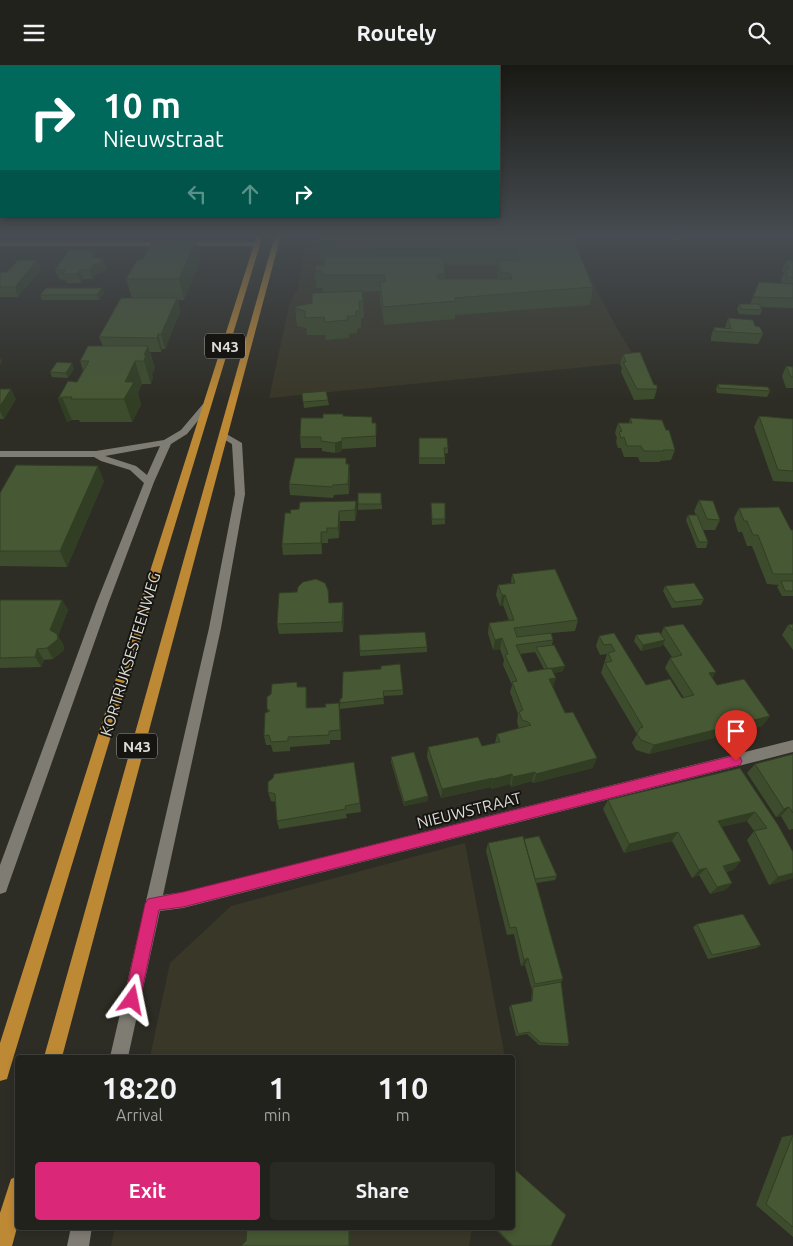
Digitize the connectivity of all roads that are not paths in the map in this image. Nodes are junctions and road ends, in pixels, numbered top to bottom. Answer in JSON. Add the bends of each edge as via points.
{"nodes":[{"id":1,"x":242,"y":290,"type":"edge"},
{"id":2,"x":263,"y":290,"type":"edge"},
{"id":3,"x":206,"y":406,"type":"junction"},
{"id":4,"x":223,"y":435,"type":"junction"},
{"id":5,"x":167,"y":442,"type":"junction"},
{"id":6,"x":0,"y":454,"type":"edge"},
{"id":7,"x":96,"y":454,"type":"junction"},
{"id":8,"x":149,"y":482,"type":"junction"},
{"id":9,"x":793,"y":746,"type":"edge"},
{"id":10,"x":0,"y":886,"type":"edge"},
{"id":11,"x":153,"y":904,"type":"junction"},
{"id":12,"x":53,"y":1055,"type":"edge"},
{"id":13,"x":119,"y":1055,"type":"edge"},
{"id":14,"x":0,"y":1072,"type":"edge"},
{"id":15,"x":15,"y":1197,"type":"edge"},
{"id":16,"x":81,"y":1230,"type":"edge"},
{"id":17,"x":1,"y":1246,"type":"edge"},
{"id":18,"x":78,"y":1246,"type":"edge"}],
"edges":[{"from":1,"to":3,"type":"main road","name":"KORTRIJKSESTEENWEG","number":"N43"},
{"from":2,"to":4,"type":"main road","name":"KORTRIJKSESTEENWEG","number":"N43"},
{"from":3,"to":5,"type":"street","via":[[194,424]]},
{"from":3,"to":14,"type":"main road","name":"KORTRIJKSESTEENWEG","number":"N43"},
{"from":4,"to":11,"type":"street","via":[[237,443],[240,494],[215,628]]},
{"from":4,"to":12,"type":"main road","name":"KORTRIJKSESTEENWEG","number":"N43"},
{"from":5,"to":7,"type":"street"},
{"from":5,"to":8,"type":"street"},
{"from":6,"to":7,"type":"street"},
{"from":7,"to":8,"type":"street","via":[[133,468]]},
{"from":8,"to":10,"type":"street"},
{"from":9,"to":11,"type":"street","name":"NIEUWSTRAAT","via":[[183,900]]},
{"from":11,"to":13,"type":"street"},
{"from":15,"to":17,"type":"main road"},
{"from":16,"to":18,"type":"street"}]}
